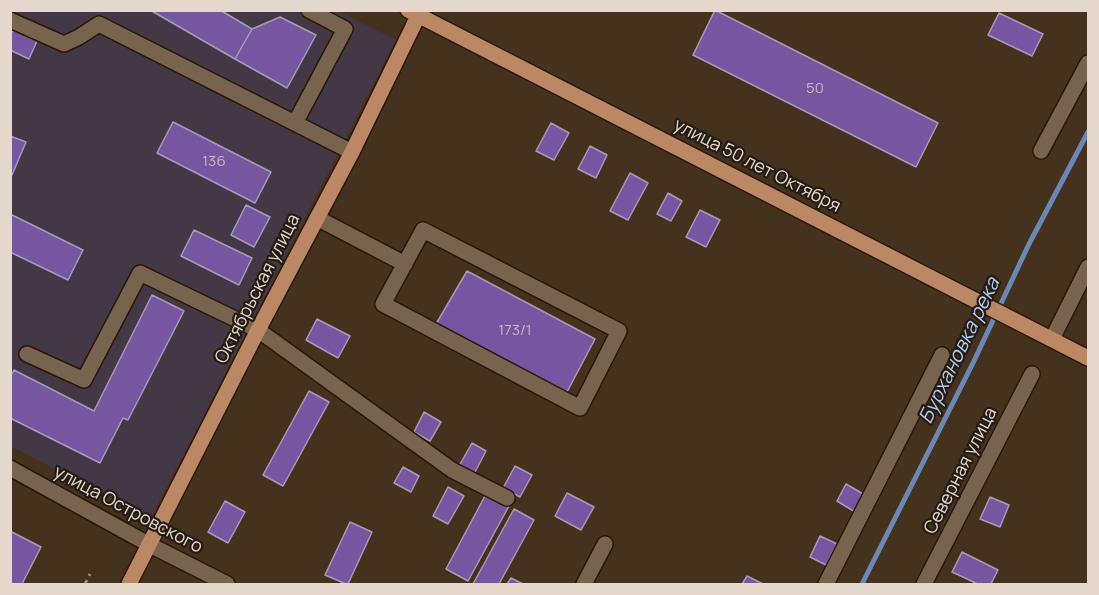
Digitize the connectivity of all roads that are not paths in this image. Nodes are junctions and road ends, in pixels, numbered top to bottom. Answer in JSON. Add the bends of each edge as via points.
{"nodes":[{"id":1,"x":309,"y":10,"type":"edge"},
{"id":2,"x":416,"y":12,"type":"edge"},
{"id":3,"x":10,"y":20,"type":"edge"},
{"id":4,"x":1089,"y":63,"type":"edge"},
{"id":5,"x":295,"y":123,"type":"junction"},
{"id":6,"x":1041,"y":151,"type":"dead end"},
{"id":7,"x":352,"y":152,"type":"junction"},
{"id":8,"x":317,"y":218,"type":"junction"},
{"id":9,"x":405,"y":264,"type":"junction"},
{"id":10,"x":1089,"y":267,"type":"edge"},
{"id":11,"x":258,"y":330,"type":"junction"},
{"id":12,"x":1052,"y":339,"type":"junction"},
{"id":13,"x":27,"y":354,"type":"dead end"},
{"id":14,"x":942,"y":355,"type":"dead end"},
{"id":15,"x":1089,"y":358,"type":"edge"},
{"id":16,"x":1032,"y":374,"type":"dead end"},
{"id":17,"x":10,"y":468,"type":"edge"},
{"id":18,"x":507,"y":498,"type":"dead end"},
{"id":19,"x":605,"y":544,"type":"dead end"},
{"id":20,"x":150,"y":545,"type":"junction"},
{"id":21,"x":129,"y":585,"type":"edge"},
{"id":22,"x":227,"y":585,"type":"edge"},
{"id":23,"x":584,"y":585,"type":"edge"},
{"id":24,"x":826,"y":585,"type":"edge"},
{"id":25,"x":924,"y":585,"type":"edge"}],
"edges":[{"from":1,"to":5,"type":"street","via":[[345,29]]},
{"from":2,"to":7,"type":"main road","name":"Октябрьская улица"},
{"from":2,"to":12,"type":"main road","name":"улица 50 лет Октября"},
{"from":3,"to":5,"type":"street","via":[[64,44],[99,24]]},
{"from":4,"to":6,"type":"street"},
{"from":5,"to":7,"type":"street"},
{"from":7,"to":8,"type":"main road","name":"Октябрьская улица"},
{"from":8,"to":9,"type":"street"},
{"from":8,"to":11,"type":"main road","name":"Октябрьская улица"},
{"from":9,"to":9,"type":"street","via":[[383,304],[580,408],[619,331],[423,230]]},
{"from":10,"to":12,"type":"street"},
{"from":11,"to":13,"type":"street","via":[[140,273],[84,380]]},
{"from":11,"to":18,"type":"street","via":[[452,470]]},
{"from":11,"to":20,"type":"main road","name":"Октябрьская улица"},
{"from":12,"to":15,"type":"main road","name":"улица 50 лет Октября"},
{"from":14,"to":24,"type":"street"},
{"from":16,"to":25,"type":"street","name":"Северная улица"},
{"from":17,"to":20,"type":"street","name":"улица Островского"},
{"from":19,"to":23,"type":"street"},
{"from":20,"to":21,"type":"main road","name":"Октябрьская улица"},
{"from":20,"to":22,"type":"street","name":"улица Островского"}]}
